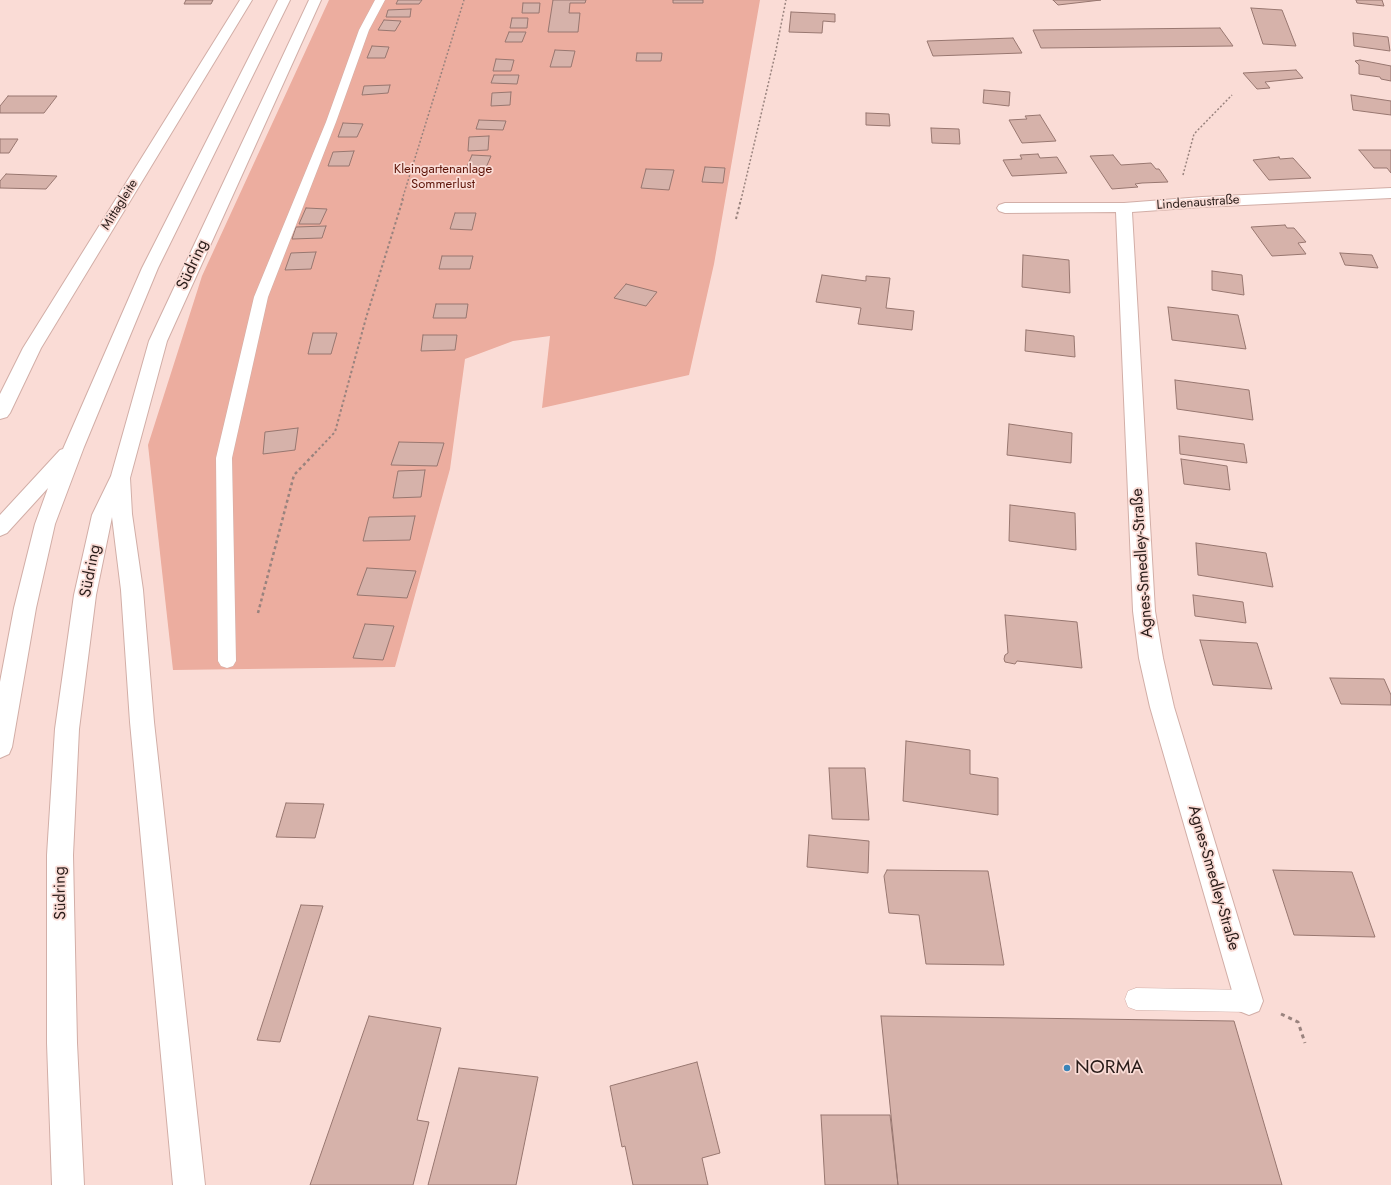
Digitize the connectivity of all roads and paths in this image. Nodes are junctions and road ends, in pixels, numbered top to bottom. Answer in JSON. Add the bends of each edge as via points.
{"nodes":[{"id":1,"x":246,"y":0,"type":"edge"},
{"id":2,"x":284,"y":0,"type":"edge"},
{"id":3,"x":315,"y":0,"type":"edge"},
{"id":4,"x":380,"y":0,"type":"edge"},
{"id":5,"x":464,"y":0,"type":"edge"},
{"id":6,"x":786,"y":0,"type":"edge"},
{"id":7,"x":1232,"y":95,"type":"dead end"},
{"id":8,"x":1183,"y":175,"type":"dead end"},
{"id":9,"x":1391,"y":193,"type":"edge"},
{"id":10,"x":1005,"y":208,"type":"dead end"},
{"id":11,"x":1124,"y":208,"type":"junction"},
{"id":12,"x":736,"y":219,"type":"dead end"},
{"id":13,"x":0,"y":413,"type":"edge"},
{"id":14,"x":74,"y":447,"type":"junction"},
{"id":15,"x":121,"y":476,"type":"junction"},
{"id":16,"x":0,"y":528,"type":"edge"},
{"id":17,"x":258,"y":614,"type":"dead end"},
{"id":18,"x":227,"y":661,"type":"dead end"},
{"id":19,"x":0,"y":747,"type":"edge"},
{"id":20,"x":1136,"y":999,"type":"dead end"},
{"id":21,"x":1249,"y":1001,"type":"junction"},
{"id":22,"x":1305,"y":1043,"type":"dead end"},
{"id":23,"x":68,"y":1185,"type":"edge"},
{"id":24,"x":189,"y":1185,"type":"edge"}],
"edges":[{"from":1,"to":13,"type":"main road","name":"Mittagleite","via":[[32,348]]},
{"from":2,"to":14,"type":"main road","via":[[150,268]]},
{"from":3,"to":15,"type":"main road","name":"Südring","via":[[158,341]]},
{"from":4,"to":18,"type":"lane","via":[[364,30],[331,122],[261,297],[250,343],[224,458]]},
{"from":5,"to":17,"type":"path","via":[[366,318],[335,432],[294,475]]},
{"from":6,"to":12,"type":"path"},
{"from":7,"to":8,"type":"path","via":[[1194,134]]},
{"from":9,"to":11,"type":"main road","name":"Lindenaustraße"},
{"from":10,"to":11,"type":"main road","name":"Lindenaustraße"},
{"from":11,"to":21,"type":"main road","name":"Agnes-Smedley-Straße","via":[[1144,611],[1151,658],[1162,707]]},
{"from":14,"to":16,"type":"main road"},
{"from":14,"to":19,"type":"main road","via":[[45,524],[25,608]]},
{"from":15,"to":23,"type":"main road","name":"Südring","via":[[100,523],[85,595],[67,729],[60,855],[62,1043]]},
{"from":15,"to":24,"type":"main road","via":[[122,514],[132,590],[142,722]]},
{"from":20,"to":21,"type":"lane"},
{"from":21,"to":22,"type":"path","via":[[1298,1022]]}]}
